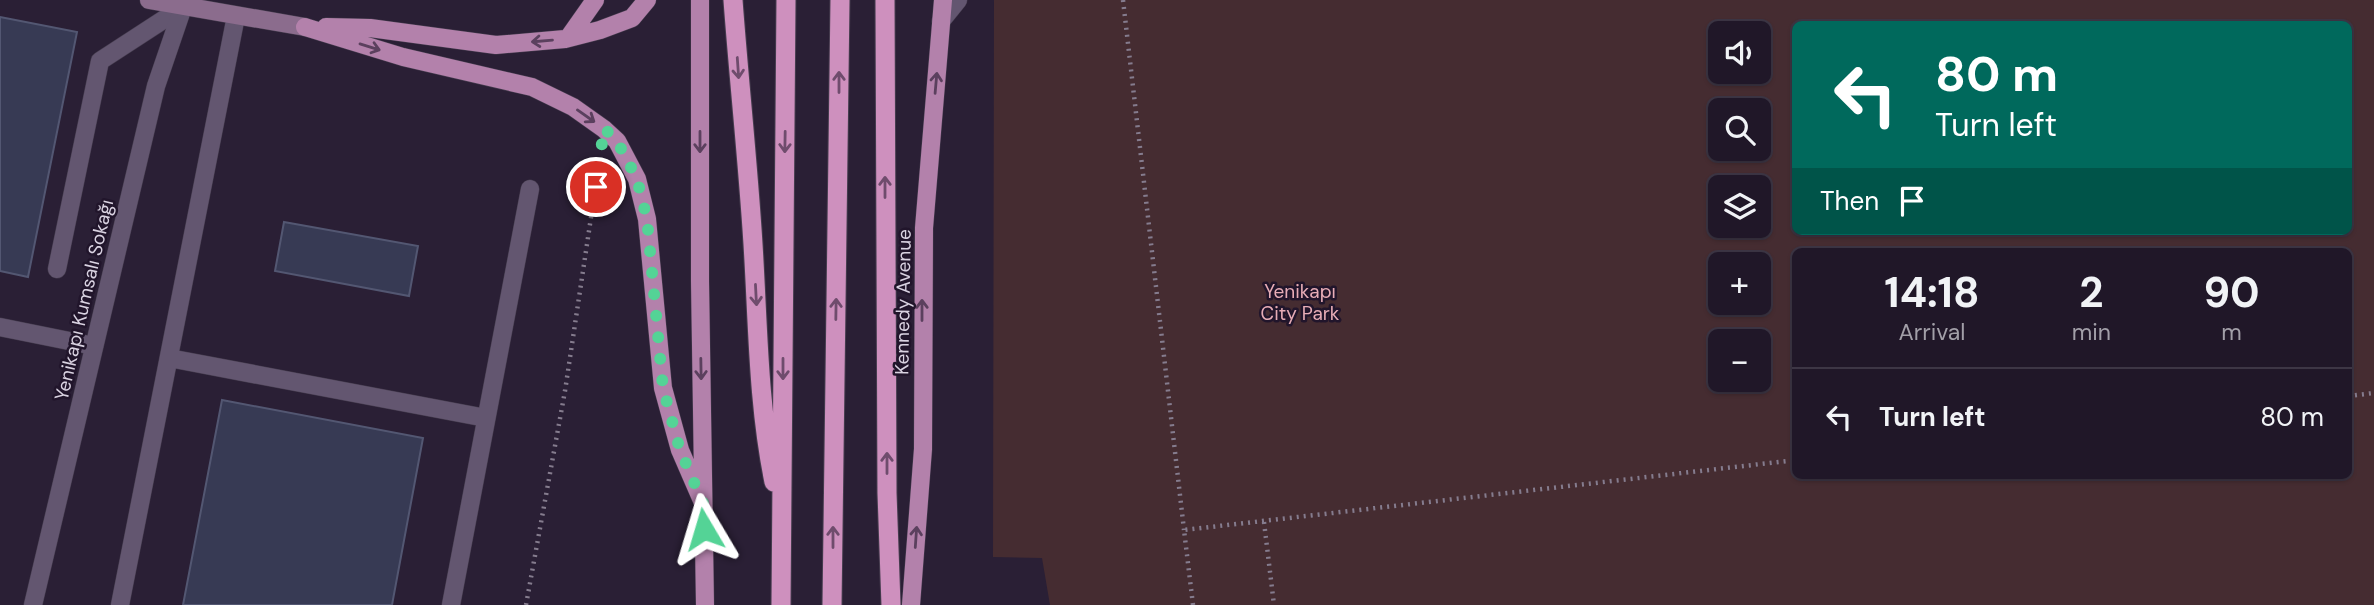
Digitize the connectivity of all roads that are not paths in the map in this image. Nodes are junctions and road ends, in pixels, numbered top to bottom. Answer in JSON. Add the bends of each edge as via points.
{"nodes":[{"id":1,"x":149,"y":0,"type":"edge"},
{"id":2,"x":595,"y":0,"type":"edge"},
{"id":3,"x":647,"y":0,"type":"edge"},
{"id":4,"x":700,"y":0,"type":"edge"},
{"id":5,"x":733,"y":0,"type":"edge"},
{"id":6,"x":786,"y":0,"type":"edge"},
{"id":7,"x":840,"y":0,"type":"edge"},
{"id":8,"x":885,"y":0,"type":"edge"},
{"id":9,"x":943,"y":0,"type":"edge"},
{"id":10,"x":958,"y":0,"type":"edge"},
{"id":11,"x":183,"y":7,"type":"junction"},
{"id":12,"x":236,"y":16,"type":"junction"},
{"id":13,"x":941,"y":20,"type":"junction"},
{"id":14,"x":305,"y":27,"type":"junction"},
{"id":15,"x":569,"y":37,"type":"junction"},
{"id":16,"x":530,"y":189,"type":"dead end"},
{"id":17,"x":57,"y":269,"type":"dead end"},
{"id":18,"x":1,"y":330,"type":"edge"},
{"id":19,"x":94,"y":346,"type":"junction"},
{"id":20,"x":169,"y":358,"type":"junction"},
{"id":21,"x":486,"y":418,"type":"junction"},
{"id":22,"x":703,"y":503,"type":"junction"},
{"id":23,"x":782,"y":521,"type":"junction"},
{"id":24,"x":33,"y":605,"type":"edge"},
{"id":25,"x":120,"y":605,"type":"edge"},
{"id":26,"x":451,"y":605,"type":"edge"},
{"id":27,"x":705,"y":605,"type":"edge"},
{"id":28,"x":781,"y":605,"type":"edge"},
{"id":29,"x":832,"y":605,"type":"edge"},
{"id":30,"x":891,"y":605,"type":"edge"},
{"id":31,"x":911,"y":605,"type":"edge"}],
"edges":[{"from":1,"to":11,"type":"main road"},
{"from":2,"to":15,"type":"main road"},
{"from":3,"to":15,"type":"main road","via":[[632,18]]},
{"from":4,"to":22,"type":"main road","one_way":true},
{"from":5,"to":23,"type":"highway","one_way":true,"via":[[760,382]]},
{"from":6,"to":23,"type":"highway","one_way":true},
{"from":29,"to":7,"type":"highway","one_way":true},
{"from":30,"to":8,"type":"highway","one_way":true},
{"from":9,"to":13,"type":"main road","name":"Kennedy Avenue"},
{"from":10,"to":13,"type":"street"},
{"from":11,"to":12,"type":"main road"},
{"from":11,"to":17,"type":"street","via":[[100,61]]},
{"from":11,"to":19,"type":"street","name":"Yenikapı Kumsalı Sokağı","via":[[156,86]]},
{"from":12,"to":14,"type":"main road"},
{"from":12,"to":20,"type":"street"},
{"from":31,"to":13,"type":"main road","name":"Kennedy Avenue","one_way":true,"via":[[923,449],[924,228]]},
{"from":15,"to":14,"type":"main road","one_way":true,"via":[[496,45],[370,28]]},
{"from":14,"to":22,"type":"main road","one_way":true,"via":[[403,57],[532,88],[573,107],[617,141],[637,179],[647,219],[663,388],[680,450]]},
{"from":16,"to":21,"type":"street"},
{"from":18,"to":19,"type":"street"},
{"from":19,"to":24,"type":"street","name":"Yenikapı Kumsalı Sokağı"},
{"from":20,"to":21,"type":"street"},
{"from":20,"to":25,"type":"street"},
{"from":21,"to":26,"type":"street"},
{"from":22,"to":27,"type":"main road"},
{"from":23,"to":28,"type":"highway"}]}
